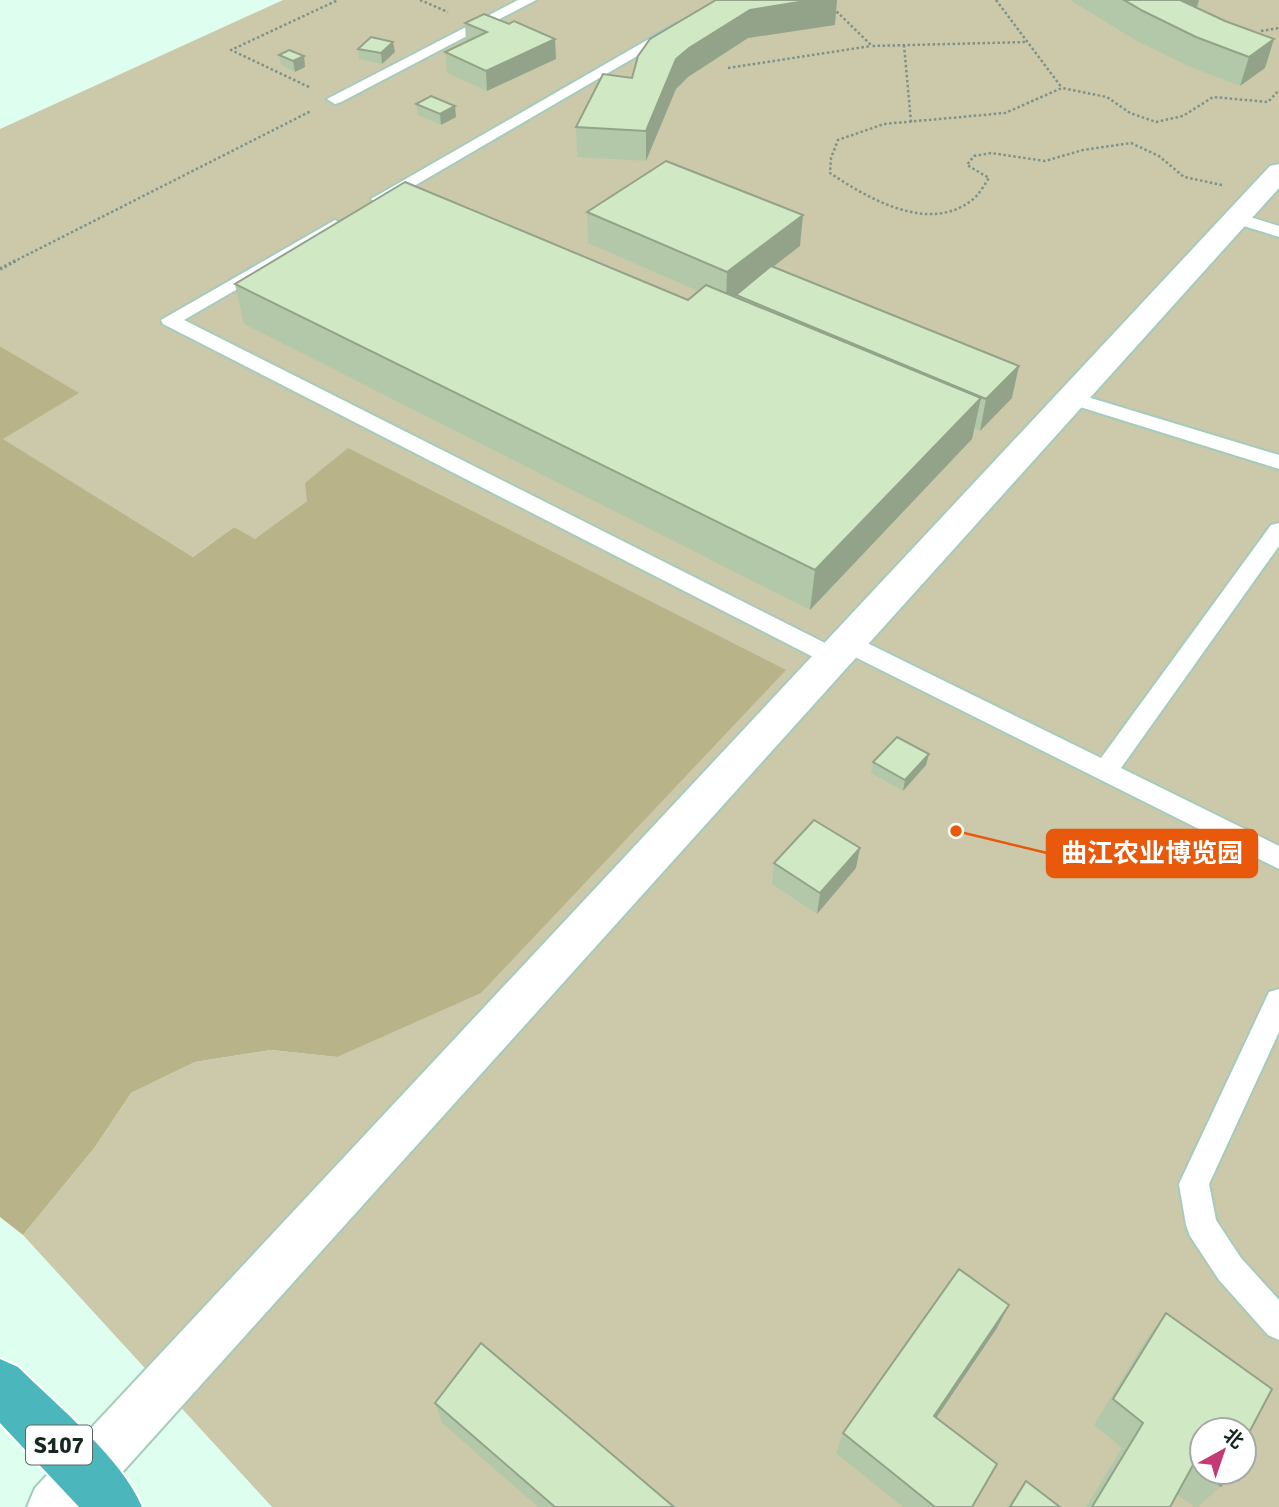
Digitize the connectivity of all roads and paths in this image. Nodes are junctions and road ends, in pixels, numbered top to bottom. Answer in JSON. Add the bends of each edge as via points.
{"nodes":[{"id":1,"x":338,"y":0,"type":"edge"},
{"id":2,"x":529,"y":0,"type":"edge"},
{"id":3,"x":996,"y":0,"type":"edge"},
{"id":4,"x":828,"y":5,"type":"dead end"},
{"id":5,"x":697,"y":16,"type":"edge"},
{"id":6,"x":1279,"y":28,"type":"edge"},
{"id":7,"x":1261,"y":31,"type":"edge"},
{"id":8,"x":1027,"y":41,"type":"junction"},
{"id":9,"x":904,"y":45,"type":"junction"},
{"id":10,"x":872,"y":46,"type":"junction"},
{"id":11,"x":728,"y":68,"type":"dead end"},
{"id":12,"x":1062,"y":88,"type":"junction"},
{"id":13,"x":1279,"y":90,"type":"edge"},
{"id":14,"x":335,"y":99,"type":"junction"},
{"id":15,"x":911,"y":122,"type":"junction"},
{"id":16,"x":1257,"y":196,"type":"edge"},
{"id":17,"x":1279,"y":232,"type":"edge"},
{"id":18,"x":0,"y":269,"type":"edge"},
{"id":19,"x":1071,"y":398,"type":"junction"},
{"id":20,"x":1279,"y":462,"type":"edge"},
{"id":21,"x":1279,"y":530,"type":"edge"},
{"id":22,"x":840,"y":650,"type":"junction"},
{"id":23,"x":1105,"y":771,"type":"junction"},
{"id":24,"x":1279,"y":858,"type":"edge"},
{"id":25,"x":1279,"y":1000,"type":"edge"},
{"id":26,"x":1279,"y":1324,"type":"edge"},
{"id":27,"x":0,"y":1385,"type":"edge"},
{"id":28,"x":85,"y":1495,"type":"edge"}],
"edges":[{"from":1,"to":14,"type":"path","via":[[231,50]]},
{"from":2,"to":14,"type":"lane"},
{"from":3,"to":8,"type":"path"},
{"from":4,"to":10,"type":"path"},
{"from":5,"to":22,"type":"lane","via":[[170,320]]},
{"from":6,"to":7,"type":"path"},
{"from":8,"to":9,"type":"path"},
{"from":8,"to":12,"type":"path"},
{"from":9,"to":10,"type":"path"},
{"from":9,"to":15,"type":"path"},
{"from":10,"to":11,"type":"path"},
{"from":12,"to":13,"type":"path","via":[[1107,97],[1130,113],[1156,122],[1183,116],[1213,97],[1268,102]]},
{"from":12,"to":15,"type":"path","via":[[1005,113]]},
{"from":14,"to":18,"type":"path"},
{"from":15,"to":16,"type":"path","via":[[884,124],[838,140],[830,173],[897,210],[932,215],[964,208],[982,194],[989,178],[967,165],[974,156],[991,153],[1045,161],[1131,143],[1158,156],[1184,177]]},
{"from":16,"to":17,"type":"lane"},
{"from":16,"to":19,"type":"street"},
{"from":19,"to":20,"type":"lane"},
{"from":19,"to":22,"type":"street"},
{"from":21,"to":23,"type":"lane"},
{"from":22,"to":23,"type":"lane"},
{"from":22,"to":28,"type":"street"},
{"from":23,"to":24,"type":"lane"},
{"from":25,"to":26,"type":"lane","via":[[1194,1184],[1201,1225],[1230,1269]]},
{"from":27,"to":28,"type":"highway","number":"S107"}]}
